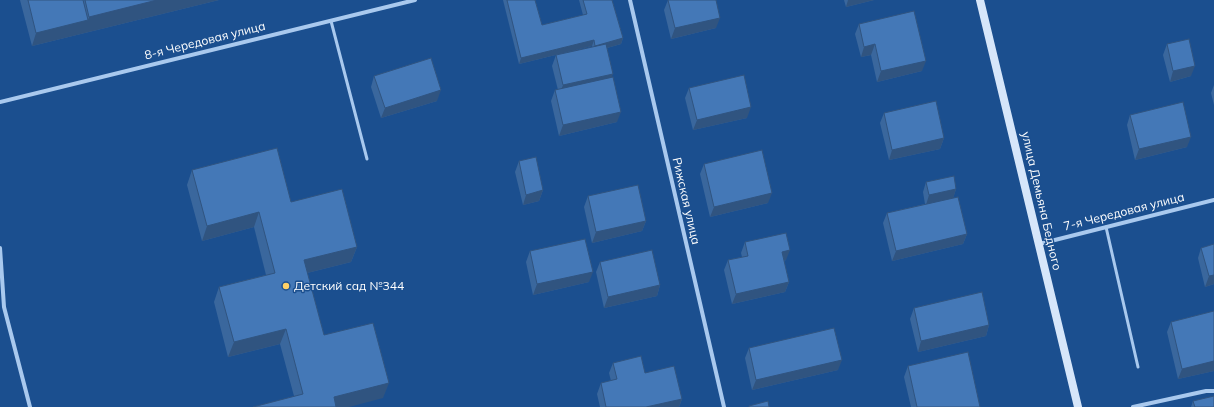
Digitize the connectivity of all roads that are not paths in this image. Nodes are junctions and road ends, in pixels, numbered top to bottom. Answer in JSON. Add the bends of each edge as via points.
{"nodes":[{"id":1,"x":415,"y":0,"type":"edge"},
{"id":2,"x":630,"y":0,"type":"edge"},
{"id":3,"x":980,"y":0,"type":"edge"},
{"id":4,"x":331,"y":20,"type":"junction"},
{"id":5,"x":0,"y":102,"type":"edge"},
{"id":6,"x":367,"y":159,"type":"dead end"},
{"id":7,"x":1214,"y":200,"type":"edge"},
{"id":8,"x":1106,"y":227,"type":"junction"},
{"id":9,"x":1039,"y":244,"type":"junction"},
{"id":10,"x":0,"y":248,"type":"edge"},
{"id":11,"x":2,"y":307,"type":"edge"},
{"id":12,"x":1138,"y":367,"type":"dead end"},
{"id":13,"x":1214,"y":391,"type":"edge"},
{"id":14,"x":30,"y":407,"type":"edge"},
{"id":15,"x":724,"y":407,"type":"edge"},
{"id":16,"x":1078,"y":407,"type":"edge"},
{"id":17,"x":1133,"y":407,"type":"edge"}],
"edges":[{"from":1,"to":4,"type":"street","name":"8-я Чередовая улица"},
{"from":2,"to":15,"type":"street","name":"Рижская улица"},
{"from":3,"to":9,"type":"main road","name":"улица Демьяна Бедного"},
{"from":4,"to":5,"type":"street","name":"8-я Чередовая улица"},
{"from":4,"to":6,"type":"lane"},
{"from":7,"to":8,"type":"street","name":"7-я Чередовая улица"},
{"from":8,"to":9,"type":"street","name":"7-я Чередовая улица"},
{"from":8,"to":12,"type":"lane"},
{"from":9,"to":16,"type":"main road","name":"улица Демьяна Бедного"},
{"from":10,"to":11,"type":"street"},
{"from":11,"to":14,"type":"street"},
{"from":13,"to":17,"type":"street"}]}
